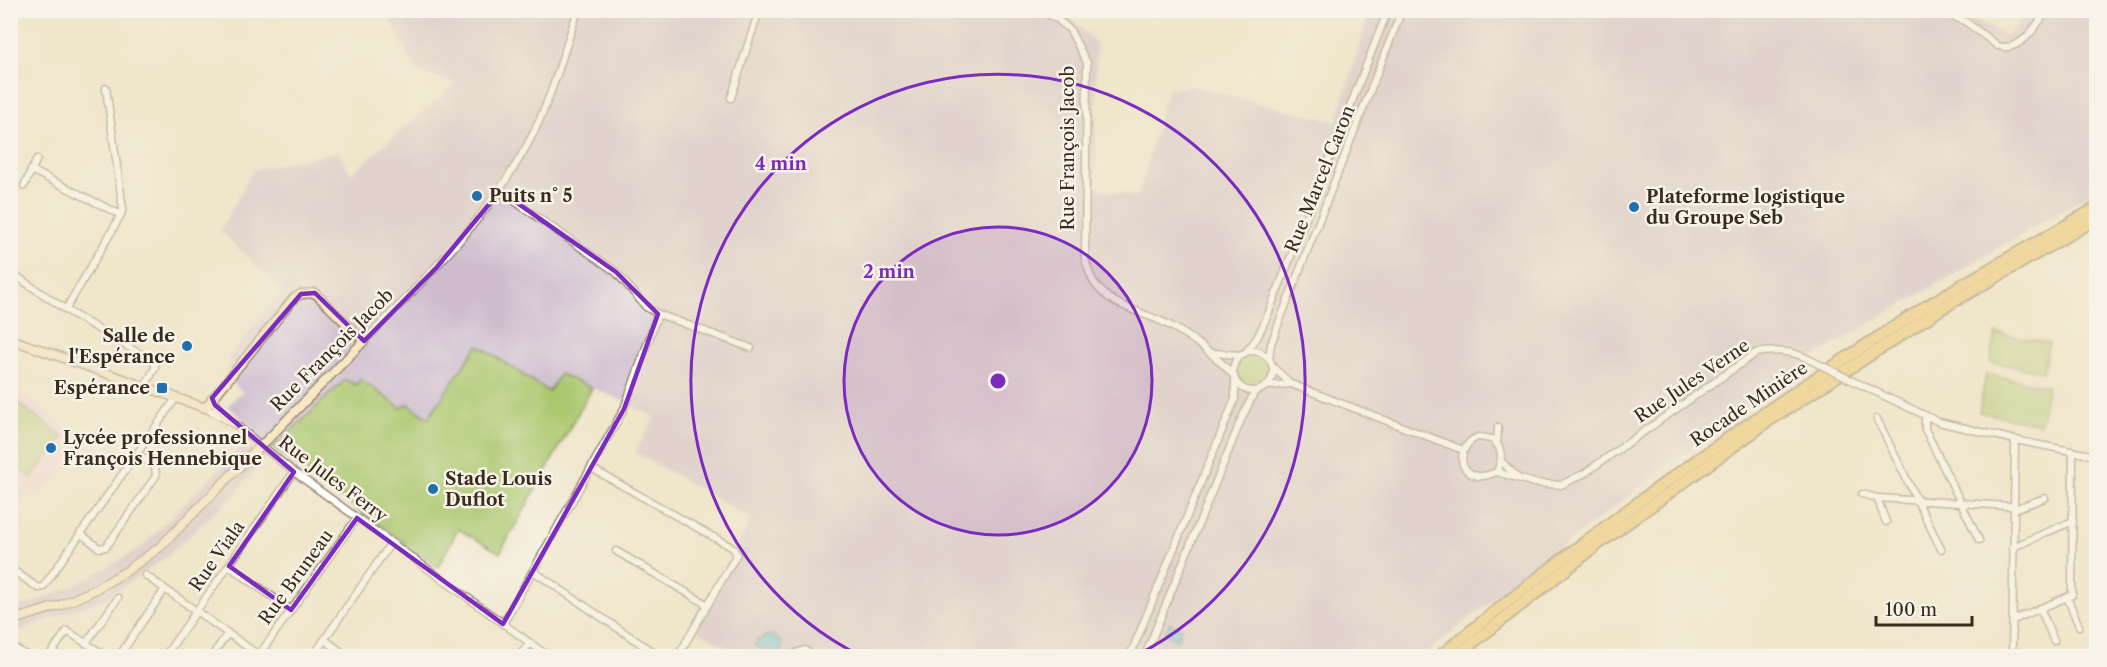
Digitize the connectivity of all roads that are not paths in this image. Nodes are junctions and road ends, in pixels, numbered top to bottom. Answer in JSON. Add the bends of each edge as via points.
{"nodes":[{"id":1,"x":578,"y":10,"type":"edge"},
{"id":2,"x":759,"y":10,"type":"edge"},
{"id":3,"x":1038,"y":10,"type":"edge"},
{"id":4,"x":1388,"y":10,"type":"edge"},
{"id":5,"x":1402,"y":10,"type":"edge"},
{"id":6,"x":1939,"y":10,"type":"edge"},
{"id":7,"x":2047,"y":10,"type":"edge"},
{"id":8,"x":106,"y":88,"type":"dead end"},
{"id":9,"x":731,"y":98,"type":"dead end"},
{"id":10,"x":37,"y":159,"type":"dead end"},
{"id":11,"x":31,"y":170,"type":"junction"},
{"id":12,"x":24,"y":186,"type":"dead end"},
{"id":13,"x":500,"y":191,"type":"junction"},
{"id":14,"x":2097,"y":208,"type":"edge"},
{"id":15,"x":121,"y":215,"type":"junction"},
{"id":16,"x":2097,"y":219,"type":"edge"},
{"id":17,"x":10,"y":272,"type":"edge"},
{"id":18,"x":66,"y":309,"type":"junction"},
{"id":19,"x":658,"y":314,"type":"junction"},
{"id":20,"x":10,"y":339,"type":"edge"},
{"id":21,"x":364,"y":341,"type":"junction"},
{"id":22,"x":750,"y":348,"type":"dead end"},
{"id":23,"x":1212,"y":353,"type":"junction"},
{"id":24,"x":1243,"y":354,"type":"junction"},
{"id":25,"x":1269,"y":359,"type":"junction"},
{"id":26,"x":1273,"y":367,"type":"junction"},
{"id":27,"x":1235,"y":378,"type":"junction"},
{"id":28,"x":1291,"y":384,"type":"junction"},
{"id":29,"x":145,"y":386,"type":"junction"},
{"id":30,"x":1266,"y":386,"type":"junction"},
{"id":31,"x":1256,"y":391,"type":"junction"},
{"id":32,"x":176,"y":398,"type":"junction"},
{"id":33,"x":212,"y":398,"type":"junction"},
{"id":34,"x":205,"y":408,"type":"junction"},
{"id":35,"x":1925,"y":417,"type":"junction"},
{"id":36,"x":1877,"y":419,"type":"dead end"},
{"id":37,"x":228,"y":420,"type":"junction"},
{"id":38,"x":1485,"y":437,"type":"junction"},
{"id":39,"x":2015,"y":440,"type":"junction"},
{"id":40,"x":1497,"y":444,"type":"junction"},
{"id":41,"x":1463,"y":450,"type":"junction"},
{"id":42,"x":2073,"y":452,"type":"junction"},
{"id":43,"x":138,"y":454,"type":"junction"},
{"id":44,"x":2097,"y":456,"type":"edge"},
{"id":45,"x":1502,"y":462,"type":"junction"},
{"id":46,"x":591,"y":468,"type":"junction"},
{"id":47,"x":294,"y":472,"type":"junction"},
{"id":48,"x":1497,"y":472,"type":"junction"},
{"id":49,"x":1516,"y":477,"type":"junction"},
{"id":50,"x":1862,"y":494,"type":"dead end"},
{"id":51,"x":1877,"y":498,"type":"junction"},
{"id":52,"x":2045,"y":498,"type":"dead end"},
{"id":53,"x":1917,"y":500,"type":"junction"},
{"id":54,"x":1961,"y":503,"type":"junction"},
{"id":55,"x":2013,"y":507,"type":"junction"},
{"id":56,"x":357,"y":518,"type":"junction"},
{"id":57,"x":2073,"y":521,"type":"junction"},
{"id":58,"x":1886,"y":522,"type":"dead end"},
{"id":59,"x":80,"y":533,"type":"junction"},
{"id":60,"x":1979,"y":540,"type":"dead end"},
{"id":61,"x":391,"y":543,"type":"junction"},
{"id":62,"x":2013,"y":547,"type":"junction"},
{"id":63,"x":1941,"y":549,"type":"dead end"},
{"id":64,"x":616,"y":551,"type":"dead end"},
{"id":65,"x":229,"y":566,"type":"junction"},
{"id":66,"x":10,"y":567,"type":"edge"},
{"id":67,"x":533,"y":571,"type":"junction"},
{"id":68,"x":145,"y":576,"type":"dead end"},
{"id":69,"x":165,"y":590,"type":"junction"},
{"id":70,"x":118,"y":597,"type":"dead end"},
{"id":71,"x":2067,"y":597,"type":"junction"},
{"id":72,"x":708,"y":605,"type":"junction"},
{"id":73,"x":2040,"y":608,"type":"junction"},
{"id":74,"x":291,"y":610,"type":"junction"},
{"id":75,"x":196,"y":611,"type":"junction"},
{"id":76,"x":10,"y":621,"type":"edge"},
{"id":77,"x":2013,"y":621,"type":"junction"},
{"id":78,"x":503,"y":624,"type":"junction"},
{"id":79,"x":2079,"y":626,"type":"dead end"},
{"id":80,"x":228,"y":633,"type":"junction"},
{"id":81,"x":325,"y":640,"type":"junction"},
{"id":82,"x":2055,"y":641,"type":"dead end"},
{"id":83,"x":86,"y":643,"type":"junction"},
{"id":84,"x":530,"y":643,"type":"junction"},
{"id":85,"x":10,"y":645,"type":"edge"},
{"id":86,"x":260,"y":656,"type":"edge"},
{"id":87,"x":27,"y":657,"type":"edge"},
{"id":88,"x":49,"y":657,"type":"edge"},
{"id":89,"x":106,"y":657,"type":"edge"},
{"id":90,"x":119,"y":657,"type":"edge"},
{"id":91,"x":165,"y":657,"type":"edge"},
{"id":92,"x":212,"y":657,"type":"edge"},
{"id":93,"x":313,"y":657,"type":"edge"},
{"id":94,"x":347,"y":657,"type":"edge"},
{"id":95,"x":519,"y":657,"type":"edge"},
{"id":96,"x":548,"y":657,"type":"edge"},
{"id":97,"x":659,"y":657,"type":"edge"},
{"id":98,"x":678,"y":657,"type":"edge"},
{"id":99,"x":794,"y":657,"type":"edge"},
{"id":100,"x":812,"y":657,"type":"edge"},
{"id":101,"x":1130,"y":657,"type":"edge"},
{"id":102,"x":1145,"y":657,"type":"edge"},
{"id":103,"x":1440,"y":657,"type":"edge"},
{"id":104,"x":1456,"y":657,"type":"edge"},
{"id":105,"x":2013,"y":657,"type":"edge"}],
"edges":[{"from":1,"to":13,"type":"street","name":"Rue François Jacob","via":[[548,102]]},
{"from":2,"to":9,"type":"street"},
{"from":3,"to":23,"type":"street","name":"Rue François Jacob","via":[[1070,30],[1087,63],[1085,259],[1093,281],[1112,300],[1169,325]]},
{"from":4,"to":24,"type":"street","name":"Rue Marcel Caron","via":[[1267,317],[1257,338]]},
{"from":5,"to":25,"type":"street","name":"Rue Marcel Caron","via":[[1280,320]]},
{"from":6,"to":7,"type":"street","via":[[1966,22],[2003,48],[2023,40]]},
{"from":8,"to":15,"type":"street","via":[[123,199]]},
{"from":10,"to":11,"type":"street"},
{"from":11,"to":12,"type":"street"},
{"from":11,"to":15,"type":"street"},
{"from":13,"to":19,"type":"street","via":[[616,272],[646,307]]},
{"from":13,"to":21,"type":"street","name":"Rue François Jacob","via":[[438,267]]},
{"from":14,"to":103,"type":"highway","name":"Rocade Minière","via":[[1937,300],[1674,475]]},
{"from":15,"to":18,"type":"street"},
{"from":16,"to":104,"type":"highway","name":"Rocade Minière","via":[[1941,309],[1767,422],[1597,545]]},
{"from":17,"to":18,"type":"street"},
{"from":18,"to":29,"type":"street","via":[[152,361],[155,368]]},
{"from":19,"to":22,"type":"street"},
{"from":19,"to":46,"type":"street","via":[[624,409]]},
{"from":20,"to":29,"type":"street","name":"Rue Jules Ferry"},
{"from":21,"to":33,"type":"street","via":[[315,294],[301,294]]},
{"from":21,"to":76,"type":"street","name":"Rue François Jacob","bridge":true,"via":[[160,547],[125,572],[68,602]]},
{"from":23,"to":24,"type":"street"},
{"from":23,"to":27,"type":"street"},
{"from":24,"to":25,"type":"street","via":[[1256,351]]},
{"from":24,"to":27,"type":"street","via":[[1234,365]]},
{"from":25,"to":26,"type":"street"},
{"from":26,"to":28,"type":"street"},
{"from":26,"to":30,"type":"street"},
{"from":27,"to":31,"type":"street","via":[[1246,389]]},
{"from":27,"to":101,"type":"street","via":[[1235,399]]},
{"from":28,"to":30,"type":"street"},
{"from":28,"to":41,"type":"street"},
{"from":29,"to":32,"type":"street","name":"Rue Jules Ferry"},
{"from":30,"to":31,"type":"street"},
{"from":31,"to":102,"type":"street"},
{"from":32,"to":34,"type":"street","name":"Rue Jules Ferry"},
{"from":32,"to":43,"type":"street"},
{"from":33,"to":34,"type":"street"},
{"from":33,"to":37,"type":"street"},
{"from":34,"to":37,"type":"street","name":"Rue Jules Ferry"},
{"from":35,"to":39,"type":"street","name":"Rue Jules Verne"},
{"from":35,"to":49,"type":"street","name":"Rue Jules Verne","bridge":true,"via":[[1802,356],[1770,350],[1756,353],[1585,473],[1561,485]]},
{"from":35,"to":54,"type":"street","via":[[1925,429]]},
{"from":36,"to":53,"type":"street"},
{"from":37,"to":47,"type":"street","name":"Rue Jules Ferry"},
{"from":38,"to":40,"type":"street"},
{"from":38,"to":40,"type":"street","via":[[1498,427]]},
{"from":38,"to":41,"type":"street","via":[[1472,439]]},
{"from":39,"to":42,"type":"street","name":"Rue Jules Verne"},
{"from":39,"to":55,"type":"street"},
{"from":40,"to":45,"type":"street"},
{"from":41,"to":48,"type":"street","via":[[1463,464],[1472,474],[1485,476]]},
{"from":42,"to":44,"type":"street","name":"Rue Jules Verne"},
{"from":42,"to":57,"type":"street"},
{"from":43,"to":59,"type":"street"},
{"from":43,"to":59,"type":"street","via":[[155,467],[156,476],[106,547],[99,548]]},
{"from":45,"to":48,"type":"street"},
{"from":45,"to":49,"type":"street"},
{"from":46,"to":67,"type":"street"},
{"from":46,"to":72,"type":"street","via":[[733,548],[737,554]]},
{"from":47,"to":56,"type":"street","name":"Rue Jules Ferry"},
{"from":47,"to":65,"type":"street","name":"Rue Viala"},
{"from":48,"to":49,"type":"street","name":"Rue Jules Verne"},
{"from":50,"to":51,"type":"street"},
{"from":51,"to":53,"type":"street"},
{"from":51,"to":58,"type":"street"},
{"from":52,"to":55,"type":"street"},
{"from":53,"to":54,"type":"street"},
{"from":53,"to":63,"type":"street"},
{"from":54,"to":55,"type":"street"},
{"from":54,"to":60,"type":"street"},
{"from":55,"to":62,"type":"street"},
{"from":56,"to":61,"type":"street","name":"Rue Jules Ferry"},
{"from":56,"to":74,"type":"street","name":"Rue Bruneau"},
{"from":57,"to":62,"type":"street"},
{"from":57,"to":71,"type":"street","via":[[2072,595]]},
{"from":59,"to":66,"type":"street","via":[[43,587],[38,588]]},
{"from":61,"to":78,"type":"street","name":"Rue Jules Ferry"},
{"from":61,"to":81,"type":"street"},
{"from":62,"to":77,"type":"street"},
{"from":64,"to":72,"type":"street"},
{"from":65,"to":74,"type":"street"},
{"from":65,"to":75,"type":"street","name":"Rue Viala"},
{"from":67,"to":78,"type":"street"},
{"from":67,"to":97,"type":"street"},
{"from":68,"to":69,"type":"street"},
{"from":69,"to":75,"type":"street"},
{"from":69,"to":90,"type":"street"},
{"from":70,"to":83,"type":"street"},
{"from":71,"to":73,"type":"street"},
{"from":71,"to":79,"type":"street"},
{"from":72,"to":98,"type":"street"},
{"from":73,"to":77,"type":"street"},
{"from":73,"to":82,"type":"street"},
{"from":74,"to":86,"type":"street","name":"Rue Bruneau"},
{"from":75,"to":80,"type":"street"},
{"from":75,"to":91,"type":"street","name":"Rue Viala"},
{"from":77,"to":105,"type":"street"},
{"from":78,"to":84,"type":"street","name":"Rue Jules Ferry"},
{"from":80,"to":86,"type":"street"},
{"from":80,"to":92,"type":"street"},
{"from":81,"to":93,"type":"street"},
{"from":81,"to":94,"type":"street"},
{"from":83,"to":88,"type":"street","via":[[67,631]]},
{"from":83,"to":89,"type":"street"},
{"from":84,"to":95,"type":"street"},
{"from":84,"to":96,"type":"street","name":"Rue Jules Ferry"},
{"from":85,"to":87,"type":"street"},
{"from":99,"to":100,"type":"street","via":[[805,650]]}]}
